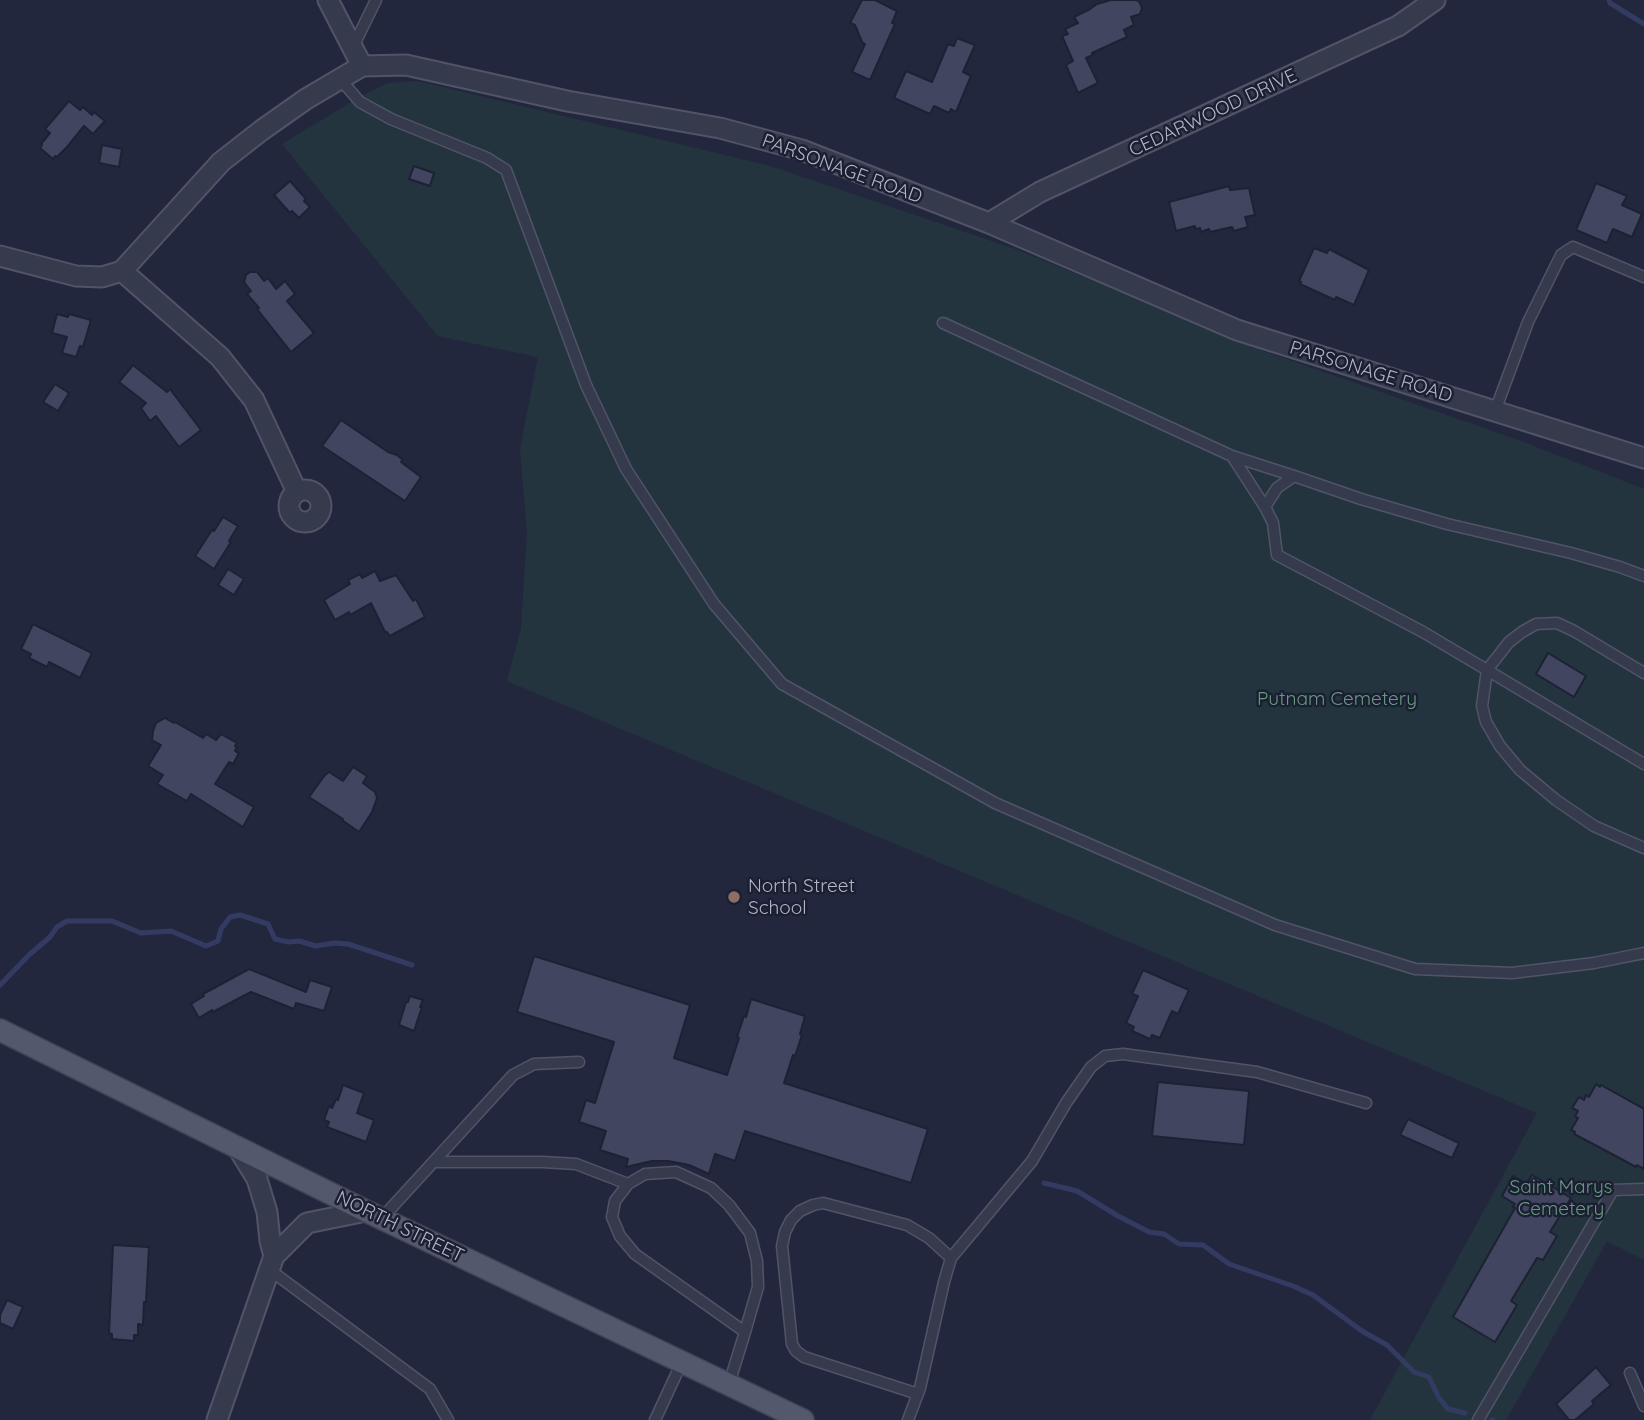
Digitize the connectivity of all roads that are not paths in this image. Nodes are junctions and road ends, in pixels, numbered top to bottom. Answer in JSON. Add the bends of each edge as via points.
{"nodes":[{"id":1,"x":328,"y":0,"type":"edge"},
{"id":2,"x":376,"y":0,"type":"edge"},
{"id":3,"x":1435,"y":0,"type":"edge"},
{"id":4,"x":353,"y":47,"type":"junction"},
{"id":5,"x":362,"y":66,"type":"junction"},
{"id":6,"x":340,"y":79,"type":"junction"},
{"id":7,"x":989,"y":223,"type":"junction"},
{"id":8,"x":0,"y":256,"type":"edge"},
{"id":9,"x":122,"y":271,"type":"junction"},
{"id":10,"x":1644,"y":277,"type":"edge"},
{"id":11,"x":943,"y":323,"type":"dead end"},
{"id":12,"x":1495,"y":411,"type":"junction"},
{"id":13,"x":1232,"y":456,"type":"junction"},
{"id":14,"x":1644,"y":458,"type":"edge"},
{"id":15,"x":1294,"y":476,"type":"junction"},
{"id":16,"x":298,"y":492,"type":"dead end"},
{"id":17,"x":1265,"y":507,"type":"junction"},
{"id":18,"x":1644,"y":576,"type":"edge"},
{"id":19,"x":1488,"y":670,"type":"junction"},
{"id":20,"x":1644,"y":673,"type":"edge"},
{"id":21,"x":1644,"y":764,"type":"edge"},
{"id":22,"x":1644,"y":848,"type":"edge"},
{"id":23,"x":1644,"y":953,"type":"edge"},
{"id":24,"x":0,"y":1030,"type":"edge"},
{"id":25,"x":579,"y":1062,"type":"dead end"},
{"id":26,"x":1366,"y":1103,"type":"dead end"},
{"id":27,"x":238,"y":1148,"type":"junction"},
{"id":28,"x":433,"y":1162,"type":"junction"},
{"id":29,"x":628,"y":1184,"type":"junction"},
{"id":30,"x":1644,"y":1189,"type":"edge"},
{"id":31,"x":374,"y":1215,"type":"junction"},
{"id":32,"x":951,"y":1258,"type":"junction"},
{"id":33,"x":272,"y":1263,"type":"junction"},
{"id":34,"x":745,"y":1332,"type":"junction"},
{"id":35,"x":682,"y":1362,"type":"junction"},
{"id":36,"x":1630,"y":1373,"type":"dead end"},
{"id":37,"x":729,"y":1384,"type":"junction"},
{"id":38,"x":918,"y":1394,"type":"junction"},
{"id":39,"x":1644,"y":1406,"type":"edge"},
{"id":40,"x":217,"y":1420,"type":"edge"},
{"id":41,"x":449,"y":1420,"type":"edge"},
{"id":42,"x":655,"y":1420,"type":"edge"},
{"id":43,"x":803,"y":1420,"type":"edge"},
{"id":44,"x":908,"y":1420,"type":"edge"},
{"id":45,"x":1478,"y":1420,"type":"edge"}],
"edges":[{"from":1,"to":4,"type":"street"},
{"from":2,"to":4,"type":"lane"},
{"from":3,"to":7,"type":"street","name":"CEDARWOOD DRIVE","via":[[1398,26],[1041,192]]},
{"from":4,"to":5,"type":"street"},
{"from":5,"to":6,"type":"street","name":"PARSONAGE ROAD"},
{"from":5,"to":7,"type":"street","name":"PARSONAGE ROAD","via":[[406,65],[567,101],[720,128],[802,150]]},
{"from":6,"to":9,"type":"street","name":"PARSONAGE ROAD","via":[[220,162]]},
{"from":6,"to":23,"type":"lane","via":[[360,102],[391,120],[488,158],[506,170],[586,385],[626,469],[713,604],[782,684],[995,803],[1275,925],[1415,969],[1512,973]]},
{"from":7,"to":12,"type":"street","name":"PARSONAGE ROAD","via":[[1237,330]]},
{"from":8,"to":9,"type":"street","via":[[76,276],[102,277]]},
{"from":9,"to":16,"type":"street","via":[[220,357],[254,400]]},
{"from":10,"to":12,"type":"lane","via":[[1573,247],[1561,255],[1528,322]]},
{"from":11,"to":13,"type":"lane"},
{"from":12,"to":14,"type":"street","name":"PARSONAGE ROAD"},
{"from":13,"to":15,"type":"lane"},
{"from":13,"to":17,"type":"lane"},
{"from":15,"to":17,"type":"lane","via":[[1276,488]]},
{"from":15,"to":18,"type":"lane","via":[[1434,520]]},
{"from":17,"to":19,"type":"lane","via":[[1273,523],[1278,555]]},
{"from":19,"to":20,"type":"lane","via":[[1522,632],[1536,624],[1557,623]]},
{"from":19,"to":21,"type":"lane"},
{"from":19,"to":22,"type":"lane","via":[[1482,706],[1486,722],[1520,770],[1594,826]]},
{"from":24,"to":27,"type":"main road","name":"NORTH STREET"},
{"from":25,"to":28,"type":"lane","via":[[534,1064],[513,1075]]},
{"from":26,"to":32,"type":"lane","via":[[1257,1072],[1122,1054],[1105,1056],[1091,1067],[1032,1161]]},
{"from":27,"to":31,"type":"main road","name":"NORTH STREET"},
{"from":27,"to":33,"type":"street","via":[[257,1179],[267,1212]]},
{"from":28,"to":29,"type":"lane","via":[[576,1164]]},
{"from":28,"to":31,"type":"lane"},
{"from":29,"to":34,"type":"lane","via":[[615,1201],[612,1217],[620,1236],[635,1254]]},
{"from":29,"to":34,"type":"lane","via":[[645,1174],[676,1172],[711,1188],[730,1205],[750,1233],[757,1261],[758,1287]]},
{"from":30,"to":45,"type":"lane","via":[[1613,1190]]},
{"from":31,"to":33,"type":"street","via":[[307,1223]]},
{"from":31,"to":35,"type":"main road","name":"NORTH STREET"},
{"from":32,"to":38,"type":"lane"},
{"from":32,"to":38,"type":"lane","via":[[907,1226],[823,1203],[800,1211],[785,1232],[782,1246],[796,1351]]},
{"from":33,"to":40,"type":"street"},
{"from":33,"to":41,"type":"lane","via":[[430,1389]]},
{"from":34,"to":37,"type":"lane"},
{"from":35,"to":37,"type":"main road","name":"NORTH STREET"},
{"from":35,"to":42,"type":"lane"},
{"from":36,"to":39,"type":"lane"},
{"from":37,"to":43,"type":"main road","name":"NORTH STREET"},
{"from":38,"to":44,"type":"lane"}]}
